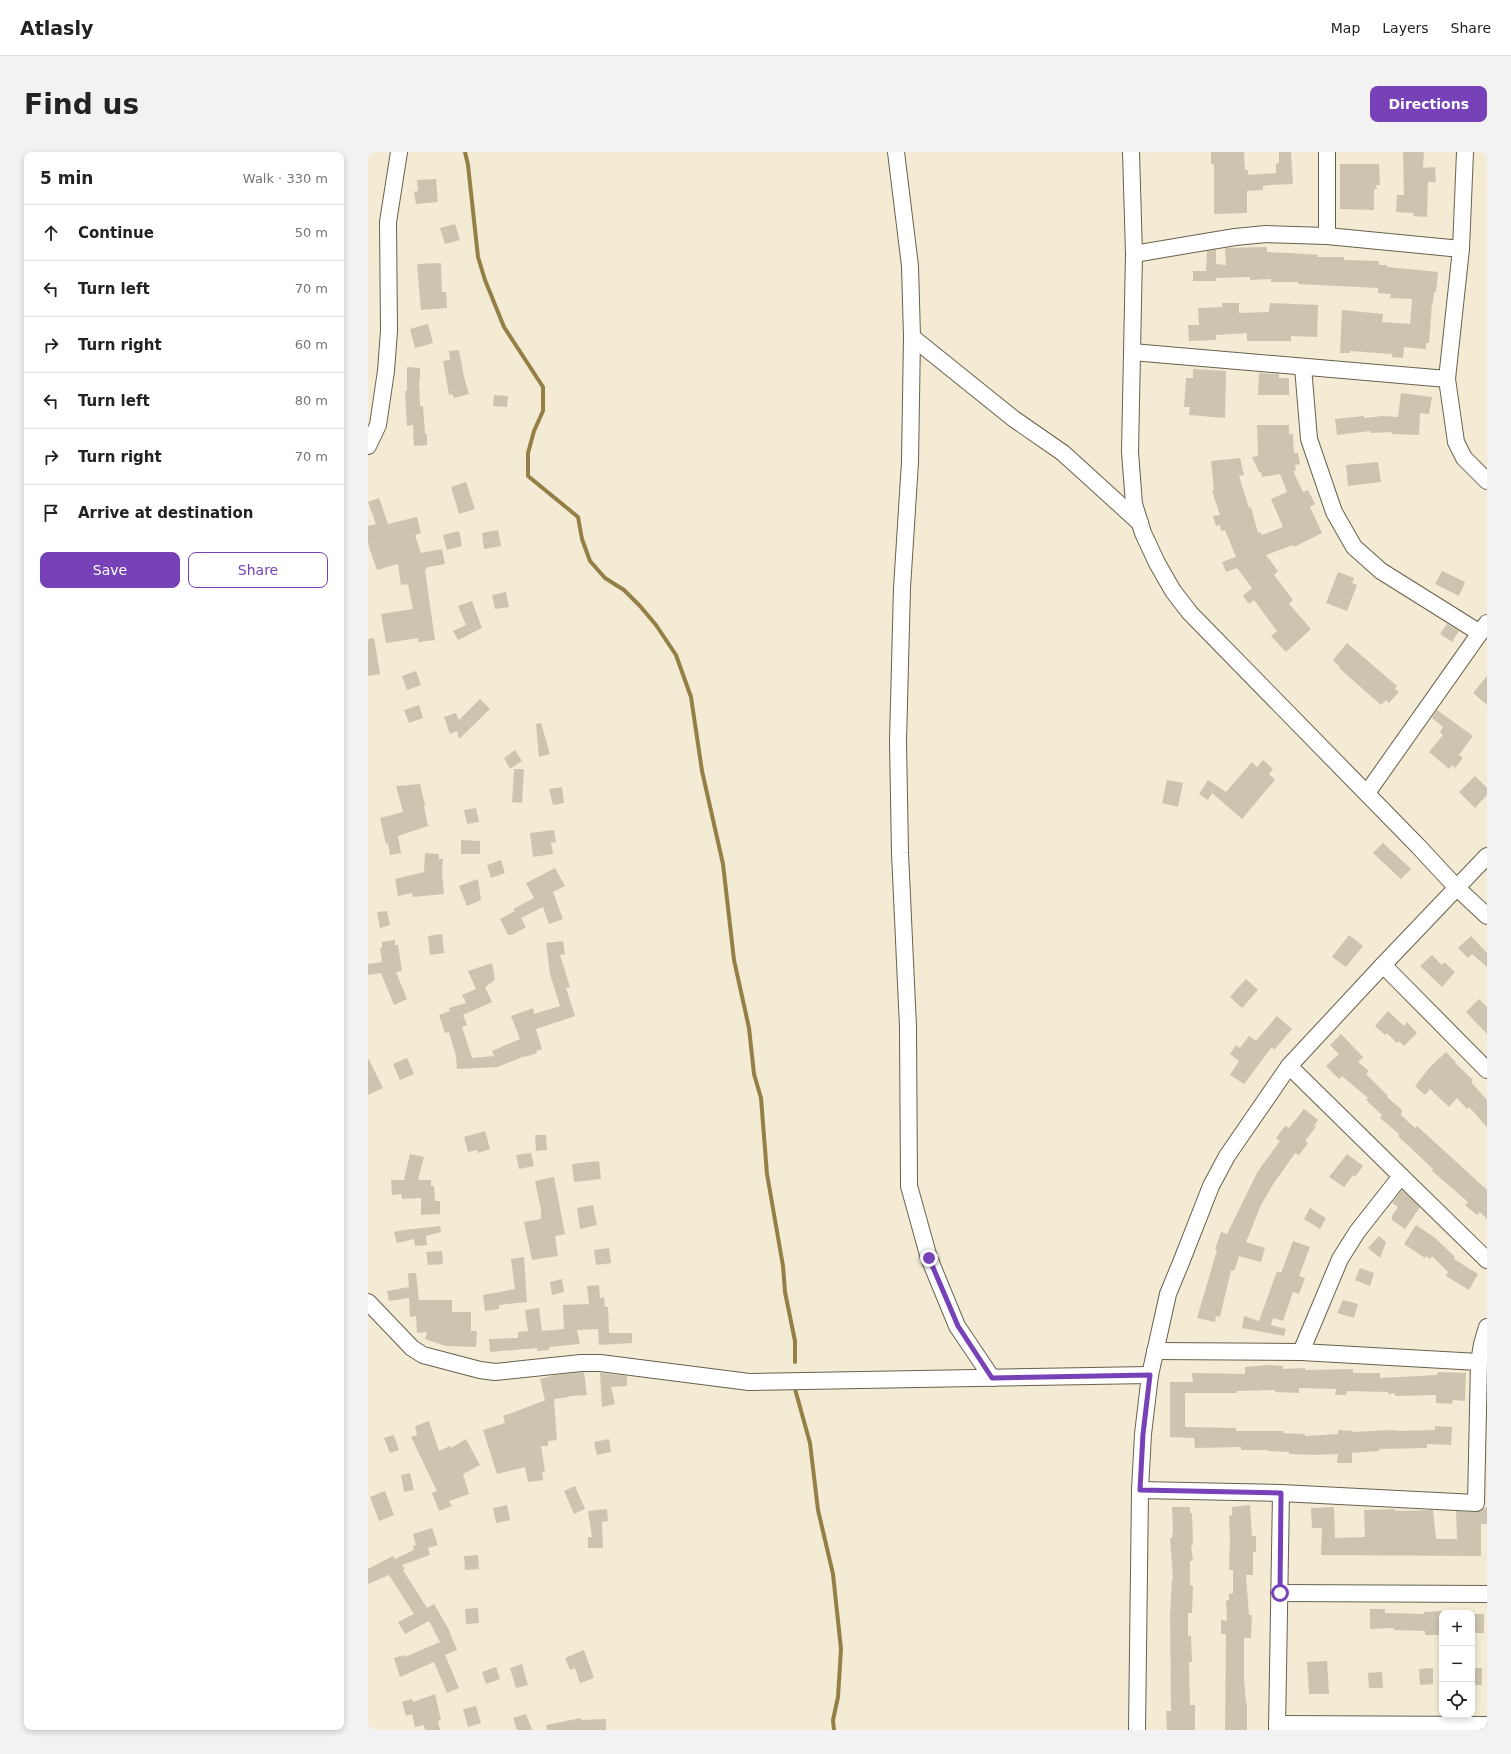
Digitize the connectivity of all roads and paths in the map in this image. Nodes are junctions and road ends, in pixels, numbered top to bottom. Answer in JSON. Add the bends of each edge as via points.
{"nodes":[{"id":1,"x":399,"y":152,"type":"edge"},
{"id":2,"x":896,"y":152,"type":"edge"},
{"id":3,"x":1131,"y":152,"type":"edge"},
{"id":4,"x":1327,"y":152,"type":"edge"},
{"id":5,"x":1465,"y":152,"type":"edge"},
{"id":6,"x":1327,"y":236,"type":"junction"},
{"id":7,"x":1461,"y":249,"type":"junction"},
{"id":8,"x":1134,"y":254,"type":"junction"},
{"id":9,"x":912,"y":337,"type":"junction"},
{"id":10,"x":1132,"y":352,"type":"junction"},
{"id":11,"x":1303,"y":367,"type":"junction"},
{"id":12,"x":1447,"y":379,"type":"junction"},
{"id":13,"x":368,"y":446,"type":"edge"},
{"id":14,"x":1487,"y":481,"type":"edge"},
{"id":15,"x":1140,"y":523,"type":"junction"},
{"id":16,"x":1483,"y":628,"type":"edge"},
{"id":17,"x":1366,"y":793,"type":"junction"},
{"id":18,"x":1487,"y":856,"type":"edge"},
{"id":19,"x":1457,"y":888,"type":"junction"},
{"id":20,"x":1487,"y":916,"type":"edge"},
{"id":21,"x":1383,"y":964,"type":"junction"},
{"id":22,"x":1289,"y":1066,"type":"junction"},
{"id":23,"x":1487,"y":1070,"type":"edge"},
{"id":24,"x":1401,"y":1176,"type":"junction"},
{"id":25,"x":1487,"y":1260,"type":"edge"},
{"id":26,"x":368,"y":1302,"type":"edge"},
{"id":27,"x":1487,"y":1327,"type":"edge"},
{"id":28,"x":1155,"y":1351,"type":"junction"},
{"id":29,"x":1301,"y":1352,"type":"junction"},
{"id":30,"x":1479,"y":1362,"type":"junction"},
{"id":31,"x":1150,"y":1375,"type":"junction"},
{"id":32,"x":992,"y":1378,"type":"junction"},
{"id":33,"x":1140,"y":1490,"type":"junction"},
{"id":34,"x":1281,"y":1493,"type":"junction"},
{"id":35,"x":1481,"y":1504,"type":"edge"},
{"id":36,"x":1280,"y":1593,"type":"junction"},
{"id":37,"x":1487,"y":1594,"type":"edge"},
{"id":38,"x":1487,"y":1725,"type":"edge"},
{"id":39,"x":1277,"y":1727,"type":"edge"},
{"id":40,"x":1137,"y":1730,"type":"edge"}],
"edges":[{"from":1,"to":13,"type":"street","via":[[388,222],[389,331],[386,371],[378,424]]},
{"from":2,"to":9,"type":"street","via":[[910,266]]},
{"from":3,"to":8,"type":"street"},
{"from":4,"to":6,"type":"street"},
{"from":5,"to":7,"type":"street"},
{"from":6,"to":7,"type":"street"},
{"from":6,"to":8,"type":"street","via":[[1251,235]]},
{"from":7,"to":12,"type":"street"},
{"from":8,"to":10,"type":"street"},
{"from":9,"to":15,"type":"street","via":[[1014,419],[1063,453]]},
{"from":9,"to":32,"type":"street","via":[[910,462],[902,588],[898,741],[908,1027],[909,1186],[929,1258],[958,1326]]},
{"from":10,"to":11,"type":"street"},
{"from":10,"to":15,"type":"street","via":[[1130,452],[1134,504]]},
{"from":11,"to":12,"type":"street"},
{"from":11,"to":16,"type":"street","via":[[1309,439],[1334,512],[1354,547],[1381,571]]},
{"from":12,"to":14,"type":"street","via":[[1456,442],[1464,458]]},
{"from":15,"to":17,"type":"street","via":[[1157,563],[1190,613]]},
{"from":16,"to":17,"type":"street"},
{"from":17,"to":19,"type":"street"},
{"from":18,"to":19,"type":"street"},
{"from":19,"to":20,"type":"street"},
{"from":19,"to":21,"type":"street"},
{"from":21,"to":22,"type":"street"},
{"from":21,"to":23,"type":"street"},
{"from":22,"to":24,"type":"street"},
{"from":22,"to":28,"type":"street","via":[[1239,1137],[1211,1186],[1168,1294]]},
{"from":24,"to":25,"type":"street"},
{"from":24,"to":29,"type":"street","via":[[1348,1244]]},
{"from":26,"to":32,"type":"street","via":[[405,1342],[418,1352],[495,1372],[600,1363],[749,1382]]},
{"from":27,"to":30,"type":"street"},
{"from":28,"to":29,"type":"street"},
{"from":28,"to":31,"type":"street"},
{"from":29,"to":30,"type":"street"},
{"from":30,"to":35,"type":"street"},
{"from":31,"to":32,"type":"street"},
{"from":31,"to":33,"type":"street"},
{"from":33,"to":34,"type":"street"},
{"from":33,"to":40,"type":"street"},
{"from":34,"to":35,"type":"street"},
{"from":34,"to":36,"type":"street"},
{"from":36,"to":37,"type":"street"},
{"from":36,"to":39,"type":"street"},
{"from":38,"to":39,"type":"street"}]}
